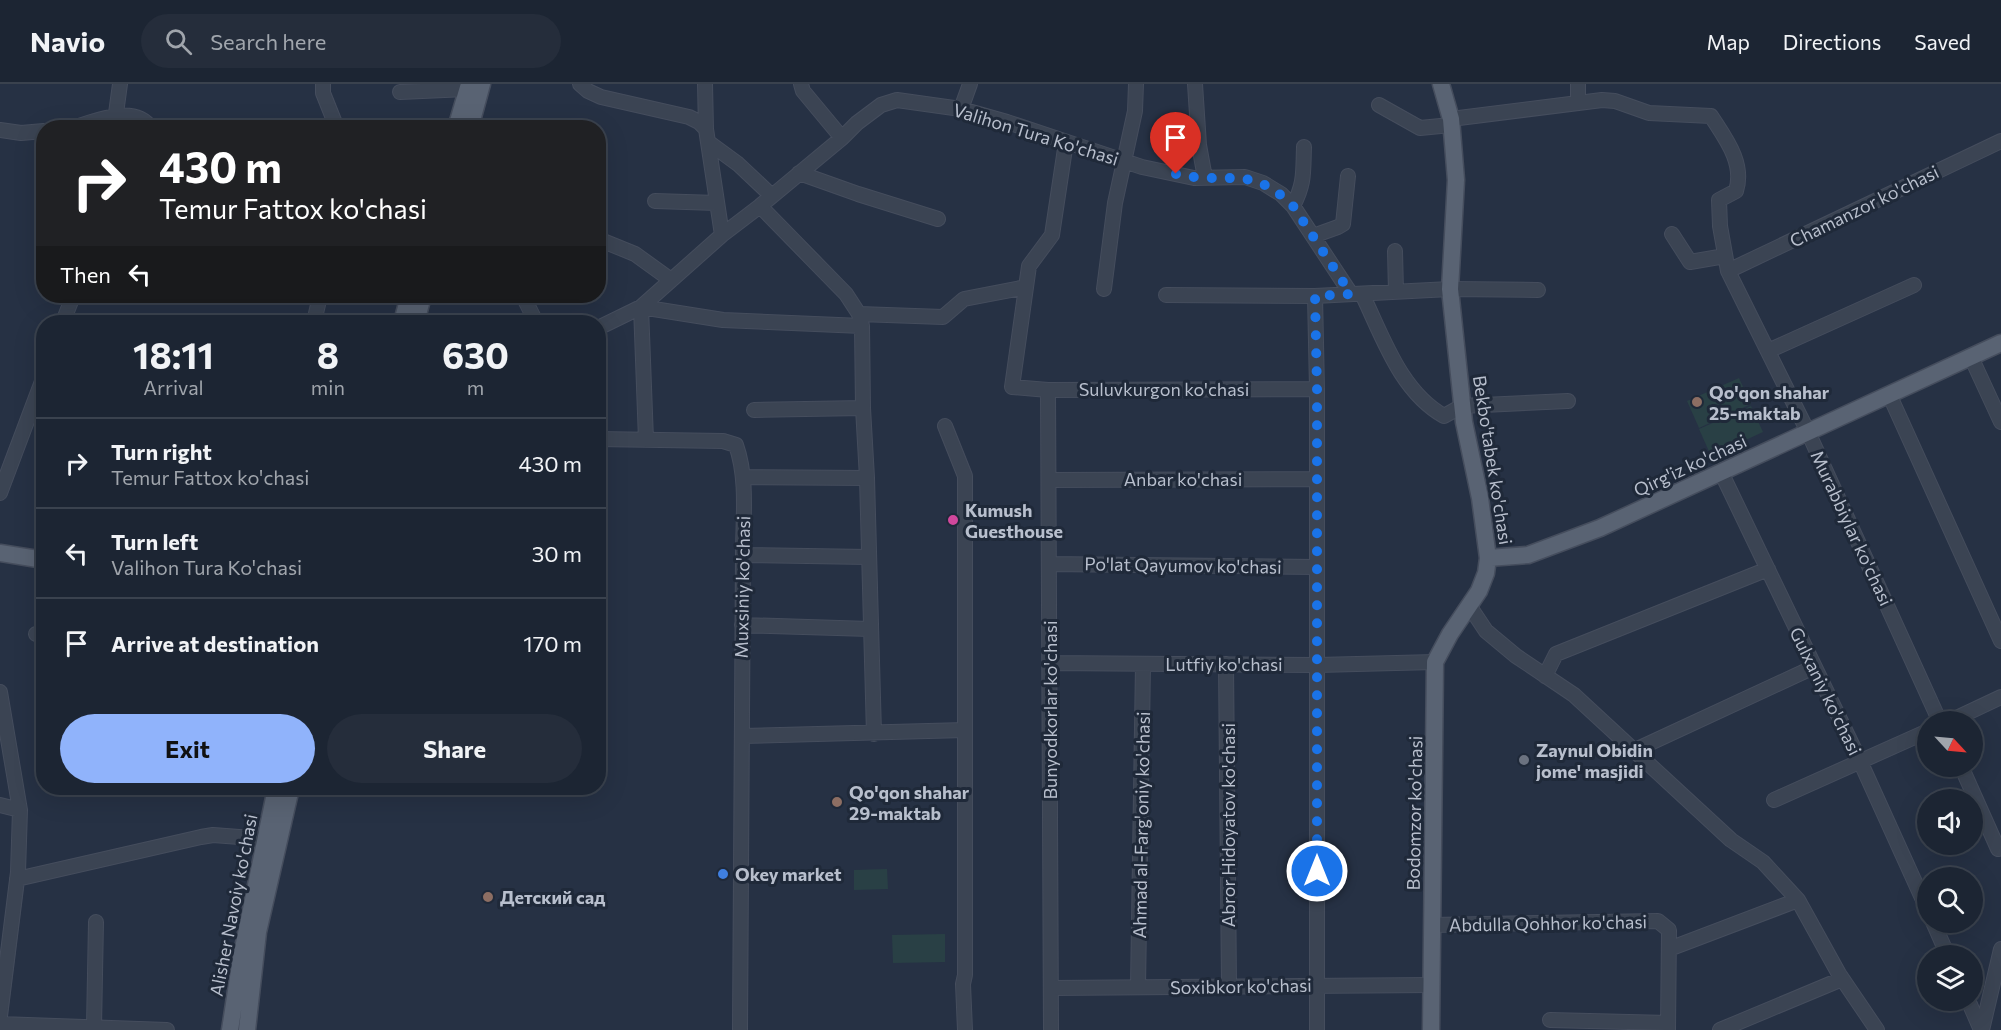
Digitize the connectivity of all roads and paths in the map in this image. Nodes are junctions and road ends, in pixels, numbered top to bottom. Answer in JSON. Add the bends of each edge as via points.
{"nodes":[{"id":1,"x":120,"y":84,"type":"edge"},
{"id":2,"x":323,"y":84,"type":"edge"},
{"id":3,"x":580,"y":84,"type":"edge"},
{"id":4,"x":705,"y":84,"type":"edge"},
{"id":5,"x":801,"y":84,"type":"edge"},
{"id":6,"x":970,"y":84,"type":"edge"},
{"id":7,"x":1136,"y":84,"type":"edge"},
{"id":8,"x":1195,"y":84,"type":"edge"},
{"id":9,"x":1441,"y":84,"type":"edge"},
{"id":10,"x":1578,"y":84,"type":"edge"},
{"id":11,"x":473,"y":86,"type":"edge"},
{"id":12,"x":400,"y":92,"type":"dead end"},
{"id":13,"x":1578,"y":103,"type":"junction"},
{"id":14,"x":1379,"y":105,"type":"dead end"},
{"id":15,"x":961,"y":109,"type":"junction"},
{"id":16,"x":115,"y":120,"type":"edge"},
{"id":17,"x":123,"y":120,"type":"edge"},
{"id":18,"x":142,"y":120,"type":"edge"},
{"id":19,"x":334,"y":120,"type":"edge"},
{"id":20,"x":459,"y":120,"type":"edge"},
{"id":21,"x":471,"y":120,"type":"edge"},
{"id":22,"x":1451,"y":122,"type":"junction"},
{"id":23,"x":0,"y":130,"type":"edge"},
{"id":24,"x":36,"y":132,"type":"edge"},
{"id":25,"x":707,"y":135,"type":"junction"},
{"id":26,"x":842,"y":138,"type":"junction"},
{"id":27,"x":2001,"y":141,"type":"edge"},
{"id":28,"x":1066,"y":142,"type":"junction"},
{"id":29,"x":1304,"y":147,"type":"dead end"},
{"id":30,"x":1125,"y":161,"type":"junction"},
{"id":31,"x":799,"y":173,"type":"junction"},
{"id":32,"x":1348,"y":176,"type":"dead end"},
{"id":33,"x":1205,"y":178,"type":"junction"},
{"id":34,"x":772,"y":196,"type":"junction"},
{"id":35,"x":655,"y":201,"type":"dead end"},
{"id":36,"x":717,"y":203,"type":"junction"},
{"id":37,"x":760,"y":206,"type":"junction"},
{"id":38,"x":1293,"y":206,"type":"junction"},
{"id":39,"x":938,"y":219,"type":"dead end"},
{"id":40,"x":1672,"y":234,"type":"dead end"},
{"id":41,"x":722,"y":235,"type":"junction"},
{"id":42,"x":1313,"y":236,"type":"junction"},
{"id":43,"x":606,"y":242,"type":"edge"},
{"id":44,"x":1395,"y":251,"type":"dead end"},
{"id":45,"x":1725,"y":255,"type":"junction"},
{"id":46,"x":1728,"y":271,"type":"junction"},
{"id":47,"x":671,"y":280,"type":"junction"},
{"id":48,"x":1914,"y":285,"type":"dead end"},
{"id":49,"x":1026,"y":287,"type":"junction"},
{"id":50,"x":1104,"y":289,"type":"dead end"},
{"id":51,"x":1450,"y":289,"type":"junction"},
{"id":52,"x":1538,"y":290,"type":"dead end"},
{"id":53,"x":1396,"y":292,"type":"junction"},
{"id":54,"x":1357,"y":294,"type":"junction"},
{"id":55,"x":1166,"y":296,"type":"dead end"},
{"id":56,"x":1315,"y":296,"type":"junction"},
{"id":57,"x":641,"y":307,"type":"junction"},
{"id":58,"x":861,"y":320,"type":"junction"},
{"id":59,"x":606,"y":324,"type":"edge"},
{"id":60,"x":2001,"y":343,"type":"edge"},
{"id":61,"x":1768,"y":351,"type":"junction"},
{"id":62,"x":1971,"y":357,"type":"junction"},
{"id":63,"x":1317,"y":389,"type":"junction"},
{"id":64,"x":1048,"y":390,"type":"junction"},
{"id":65,"x":1889,"y":394,"type":"junction"},
{"id":66,"x":1568,"y":401,"type":"dead end"},
{"id":67,"x":1462,"y":406,"type":"junction"},
{"id":68,"x":862,"y":408,"type":"junction"},
{"id":69,"x":36,"y":410,"type":"edge"},
{"id":70,"x":754,"y":410,"type":"dead end"},
{"id":71,"x":2001,"y":422,"type":"edge"},
{"id":72,"x":945,"y":426,"type":"dead end"},
{"id":73,"x":1808,"y":432,"type":"junction"},
{"id":74,"x":606,"y":439,"type":"edge"},
{"id":75,"x":646,"y":440,"type":"junction"},
{"id":76,"x":1721,"y":472,"type":"junction"},
{"id":77,"x":743,"y":477,"type":"junction"},
{"id":78,"x":867,"y":478,"type":"junction"},
{"id":79,"x":1317,"y":479,"type":"junction"},
{"id":80,"x":1049,"y":480,"type":"junction"},
{"id":81,"x":0,"y":493,"type":"edge"},
{"id":82,"x":0,"y":553,"type":"edge"},
{"id":83,"x":743,"y":555,"type":"junction"},
{"id":84,"x":868,"y":557,"type":"junction"},
{"id":85,"x":1488,"y":558,"type":"junction"},
{"id":86,"x":36,"y":559,"type":"edge"},
{"id":87,"x":1049,"y":564,"type":"junction"},
{"id":88,"x":1317,"y":567,"type":"junction"},
{"id":89,"x":1768,"y":569,"type":"junction"},
{"id":90,"x":1470,"y":607,"type":"junction"},
{"id":91,"x":742,"y":625,"type":"junction"},
{"id":92,"x":870,"y":629,"type":"junction"},
{"id":93,"x":2001,"y":641,"type":"edge"},
{"id":94,"x":1435,"y":662,"type":"junction"},
{"id":95,"x":1049,"y":663,"type":"junction"},
{"id":96,"x":1143,"y":664,"type":"junction"},
{"id":97,"x":1226,"y":664,"type":"junction"},
{"id":98,"x":1318,"y":665,"type":"junction"},
{"id":99,"x":1814,"y":667,"type":"junction"},
{"id":100,"x":1545,"y":676,"type":"junction"},
{"id":101,"x":0,"y":692,"type":"edge"},
{"id":102,"x":2001,"y":697,"type":"edge"},
{"id":103,"x":1935,"y":711,"type":"edge"},
{"id":104,"x":1971,"y":711,"type":"edge"},
{"id":105,"x":3,"y":726,"type":"edge"},
{"id":106,"x":964,"y":730,"type":"junction"},
{"id":107,"x":874,"y":734,"type":"junction"},
{"id":108,"x":742,"y":736,"type":"junction"},
{"id":109,"x":1917,"y":736,"type":"edge"},
{"id":110,"x":1633,"y":751,"type":"junction"},
{"id":111,"x":1860,"y":762,"type":"junction"},
{"id":112,"x":1966,"y":777,"type":"edge"},
{"id":113,"x":274,"y":795,"type":"edge"},
{"id":114,"x":289,"y":795,"type":"edge"},
{"id":115,"x":1774,"y":800,"type":"dead end"},
{"id":116,"x":0,"y":805,"type":"edge"},
{"id":117,"x":20,"y":810,"type":"junction"},
{"id":118,"x":265,"y":839,"type":"junction"},
{"id":119,"x":1998,"y":849,"type":"dead end"},
{"id":120,"x":17,"y":879,"type":"junction"},
{"id":121,"x":1917,"y":887,"type":"edge"},
{"id":122,"x":1798,"y":900,"type":"junction"},
{"id":123,"x":96,"y":922,"type":"dead end"},
{"id":124,"x":1432,"y":925,"type":"junction"},
{"id":125,"x":1669,"y":949,"type":"junction"},
{"id":126,"x":2001,"y":949,"type":"edge"},
{"id":127,"x":1842,"y":979,"type":"junction"},
{"id":128,"x":1317,"y":985,"type":"junction"},
{"id":129,"x":1432,"y":985,"type":"junction"},
{"id":130,"x":1229,"y":986,"type":"junction"},
{"id":131,"x":1138,"y":987,"type":"junction"},
{"id":132,"x":1051,"y":988,"type":"junction"},
{"id":133,"x":1973,"y":1011,"type":"edge"},
{"id":134,"x":0,"y":1016,"type":"edge"},
{"id":135,"x":1550,"y":1020,"type":"dead end"},
{"id":136,"x":0,"y":1024,"type":"edge"},
{"id":137,"x":1668,"y":1026,"type":"edge"},
{"id":138,"x":94,"y":1027,"type":"junction"},
{"id":139,"x":167,"y":1030,"type":"edge"},
{"id":140,"x":230,"y":1030,"type":"edge"},
{"id":141,"x":247,"y":1030,"type":"edge"},
{"id":142,"x":740,"y":1030,"type":"edge"},
{"id":143,"x":964,"y":1030,"type":"edge"},
{"id":144,"x":1051,"y":1030,"type":"edge"},
{"id":145,"x":1317,"y":1030,"type":"edge"},
{"id":146,"x":1431,"y":1030,"type":"edge"},
{"id":147,"x":1720,"y":1030,"type":"edge"},
{"id":148,"x":1876,"y":1030,"type":"edge"},
{"id":149,"x":1982,"y":1030,"type":"edge"}],
"edges":[{"from":1,"to":16,"type":"street"},
{"from":2,"to":19,"type":"street"},
{"from":3,"to":25,"type":"street","via":[[601,97],[689,117],[699,122]]},
{"from":4,"to":25,"type":"street"},
{"from":5,"to":26,"type":"street","via":[[802,91]]},
{"from":6,"to":15,"type":"street"},
{"from":7,"to":30,"type":"street"},
{"from":8,"to":33,"type":"street"},
{"from":9,"to":22,"type":"main road","name":"Bekbo'tabek ko'chasi"},
{"from":10,"to":13,"type":"street"},
{"from":11,"to":12,"type":"street"},
{"from":11,"to":20,"type":"main road"},
{"from":11,"to":21,"type":"main road"},
{"from":13,"to":22,"type":"street"},
{"from":13,"to":45,"type":"street","name":"Murabbiylar ko'chasi","via":[[1602,100],[1649,113],[1711,116],[1730,145],[1739,172],[1736,191],[1719,200]]},
{"from":14,"to":22,"type":"street","via":[[1420,128]]},
{"from":15,"to":26,"type":"street","name":"Valihon Tura Ko'chasi","via":[[897,100],[881,105]]},
{"from":15,"to":28,"type":"street","name":"Valihon Tura Ko'chasi"},
{"from":17,"to":18,"type":"street","via":[[138,116]]},
{"from":22,"to":51,"type":"main road","name":"Bekbo'tabek ko'chasi","via":[[1456,180]]},
{"from":23,"to":24,"type":"street"},
{"from":25,"to":34,"type":"street"},
{"from":25,"to":36,"type":"street"},
{"from":26,"to":31,"type":"street","name":"Valihon Tura Ko'chasi"},
{"from":27,"to":46,"type":"street","name":"Chamanzor ko'chasi"},
{"from":28,"to":30,"type":"street","name":"Valihon Tura Ko'chasi"},
{"from":28,"to":49,"type":"street","via":[[1052,235],[1029,266]]},
{"from":29,"to":38,"type":"street","via":[[1302,190]]},
{"from":30,"to":33,"type":"street","name":"Valihon Tura Ko'chasi"},
{"from":30,"to":50,"type":"street","via":[[1115,203]]},
{"from":31,"to":34,"type":"street","name":"Valihon Tura Ko'chasi"},
{"from":31,"to":39,"type":"street"},
{"from":32,"to":42,"type":"street","via":[[1343,224]]},
{"from":33,"to":38,"type":"street","name":"Valihon Tura Ko'chasi","via":[[1245,177],[1263,183]]},
{"from":34,"to":37,"type":"street","name":"Valihon Tura Ko'chasi"},
{"from":35,"to":36,"type":"street"},
{"from":36,"to":41,"type":"street"},
{"from":37,"to":41,"type":"street","name":"Valihon Tura Ko'chasi"},
{"from":37,"to":58,"type":"street","via":[[846,294]]},
{"from":38,"to":42,"type":"street","name":"Valihon Tura Ko'chasi"},
{"from":40,"to":45,"type":"street","via":[[1690,262]]},
{"from":41,"to":47,"type":"street","name":"Valihon Tura Ko'chasi"},
{"from":42,"to":54,"type":"street","name":"Valihon Tura Ko'chasi"},
{"from":43,"to":47,"type":"street","via":[[635,254]]},
{"from":44,"to":53,"type":"street"},
{"from":45,"to":46,"type":"street","name":"Murabbiylar ko'chasi"},
{"from":46,"to":61,"type":"street","name":"Murabbiylar ko'chasi"},
{"from":47,"to":57,"type":"street","name":"Valihon Tura Ko'chasi"},
{"from":48,"to":61,"type":"street"},
{"from":49,"to":58,"type":"street","via":[[964,299],[943,317]]},
{"from":49,"to":64,"type":"street","name":"Suluvkurgon ko'chasi","via":[[1012,387]]},
{"from":51,"to":52,"type":"street"},
{"from":51,"to":53,"type":"street"},
{"from":51,"to":67,"type":"main road","name":"Bekbo'tabek ko'chasi"},
{"from":53,"to":54,"type":"street"},
{"from":54,"to":56,"type":"street"},
{"from":54,"to":67,"type":"street","name":"Valihon Tura Ko'chasi","via":[[1408,384],[1420,397],[1444,416]]},
{"from":55,"to":56,"type":"street"},
{"from":56,"to":63,"type":"street"},
{"from":57,"to":58,"type":"street","via":[[723,320]]},
{"from":57,"to":59,"type":"street","name":"Valihon Tura Ko'chasi"},
{"from":57,"to":75,"type":"street"},
{"from":58,"to":68,"type":"street"},
{"from":60,"to":62,"type":"main road","name":"Qirg'iz ko'chasi"},
{"from":61,"to":73,"type":"street","name":"Murabbiylar ko'chasi"},
{"from":62,"to":65,"type":"main road","name":"Qirg'iz ko'chasi"},
{"from":62,"to":71,"type":"street"},
{"from":63,"to":64,"type":"street","name":"Suluvkurgon ko'chasi"},
{"from":63,"to":79,"type":"street"},
{"from":64,"to":80,"type":"street","name":"Bunyodkorlar ko'chasi"},
{"from":65,"to":73,"type":"main road","name":"Qirg'iz ko'chasi"},
{"from":65,"to":93,"type":"street"},
{"from":66,"to":67,"type":"street"},
{"from":67,"to":85,"type":"main road","name":"Bekbo'tabek ko'chasi"},
{"from":68,"to":70,"type":"street"},
{"from":68,"to":78,"type":"street"},
{"from":69,"to":81,"type":"street"},
{"from":72,"to":106,"type":"street","via":[[965,476]]},
{"from":73,"to":76,"type":"main road","name":"Qirg'iz ko'chasi"},
{"from":73,"to":103,"type":"street","name":"Murabbiylar ko'chasi"},
{"from":74,"to":75,"type":"street","name":"Muxsiniy ko'chasi"},
{"from":75,"to":77,"type":"street","name":"Muxsiniy ko'chasi","via":[[723,441],[736,445]]},
{"from":76,"to":85,"type":"main road","name":"Qirg'iz ko'chasi","via":[[1600,528],[1528,555]]},
{"from":76,"to":89,"type":"street","name":"Gulxaniy ko'chasi"},
{"from":77,"to":78,"type":"street"},
{"from":77,"to":83,"type":"street","name":"Muxsiniy ko'chasi"},
{"from":78,"to":84,"type":"street"},
{"from":79,"to":80,"type":"street","name":"Anbar ko'chasi"},
{"from":79,"to":88,"type":"street"},
{"from":80,"to":87,"type":"street","name":"Bunyodkorlar ko'chasi"},
{"from":82,"to":86,"type":"main road"},
{"from":83,"to":84,"type":"street"},
{"from":83,"to":91,"type":"street","name":"Muxsiniy ko'chasi"},
{"from":84,"to":92,"type":"street"},
{"from":85,"to":90,"type":"main road","name":"Bekbo'tabek ko'chasi","via":[[1483,582]]},
{"from":87,"to":88,"type":"street","name":"Po'lat Qayumov ko'chasi"},
{"from":87,"to":95,"type":"street","name":"Bunyodkorlar ko'chasi"},
{"from":88,"to":98,"type":"street"},
{"from":89,"to":99,"type":"street","name":"Gulxaniy ko'chasi"},
{"from":89,"to":100,"type":"street","via":[[1556,654]]},
{"from":90,"to":94,"type":"main road","name":"Bodomzor ko'chasi"},
{"from":90,"to":100,"type":"street","via":[[1486,631]]},
{"from":91,"to":92,"type":"street"},
{"from":91,"to":108,"type":"street","name":"Muxsiniy ko'chasi"},
{"from":92,"to":107,"type":"street"},
{"from":94,"to":98,"type":"street","name":"Lutfiy ko'chasi"},
{"from":94,"to":124,"type":"main road","name":"Bodomzor ko'chasi"},
{"from":95,"to":96,"type":"street","name":"Lutfiy ko'chasi"},
{"from":95,"to":132,"type":"street","name":"Bunyodkorlar ko'chasi"},
{"from":96,"to":97,"type":"street","name":"Lutfiy ko'chasi"},
{"from":96,"to":131,"type":"street","name":"Ahmad al-Farg'oniy ko'chasi"},
{"from":97,"to":98,"type":"street","name":"Lutfiy ko'chasi"},
{"from":97,"to":130,"type":"street","name":"Abror Hidoyatov ko'chasi"},
{"from":98,"to":128,"type":"street"},
{"from":99,"to":110,"type":"street"},
{"from":99,"to":111,"type":"street","name":"Gulxaniy ko'chasi"},
{"from":100,"to":110,"type":"street","via":[[1574,695]]},
{"from":101,"to":105,"type":"street"},
{"from":102,"to":104,"type":"street"},
{"from":105,"to":117,"type":"street"},
{"from":106,"to":107,"type":"street"},
{"from":106,"to":143,"type":"street"},
{"from":107,"to":108,"type":"street"},
{"from":108,"to":142,"type":"street","name":"Muxsiniy ko'chasi"},
{"from":109,"to":111,"type":"street"},
{"from":110,"to":122,"type":"street","via":[[1731,840],[1763,862]]},
{"from":111,"to":115,"type":"street"},
{"from":111,"to":121,"type":"street","name":"Gulxaniy ko'chasi"},
{"from":112,"to":119,"type":"street"},
{"from":113,"to":118,"type":"main road","name":"Alisher Navoiy ko'chasi"},
{"from":114,"to":141,"type":"main road","name":"Alisher Navoiy ko'chasi","via":[[258,932]]},
{"from":116,"to":117,"type":"street"},
{"from":117,"to":120,"type":"street"},
{"from":118,"to":120,"type":"street","via":[[213,835]]},
{"from":118,"to":140,"type":"main road","name":"Alisher Navoiy ko'chasi","via":[[240,958]]},
{"from":120,"to":134,"type":"street"},
{"from":122,"to":125,"type":"street"},
{"from":122,"to":127,"type":"street"},
{"from":123,"to":138,"type":"street"},
{"from":124,"to":125,"type":"street","name":"Abdulla Qohhor ko'chasi","via":[[1658,921],[1669,930]]},
{"from":124,"to":129,"type":"main road","name":"Bodomzor ko'chasi"},
{"from":125,"to":137,"type":"street","name":"Abdulla Qohhor ko'chasi"},
{"from":126,"to":149,"type":"street"},
{"from":127,"to":147,"type":"street"},
{"from":127,"to":148,"type":"street"},
{"from":128,"to":129,"type":"street","name":"Soxibkor ko'chasi"},
{"from":128,"to":130,"type":"street","name":"Soxibkor ko'chasi"},
{"from":128,"to":145,"type":"street"},
{"from":129,"to":146,"type":"main road","name":"Bodomzor ko'chasi"},
{"from":130,"to":131,"type":"street","name":"Soxibkor ko'chasi"},
{"from":131,"to":132,"type":"street","name":"Soxibkor ko'chasi"},
{"from":132,"to":144,"type":"street","name":"Bunyodkorlar ko'chasi"},
{"from":133,"to":149,"type":"street"},
{"from":135,"to":137,"type":"street"},
{"from":136,"to":138,"type":"street"},
{"from":138,"to":139,"type":"street"}]}
